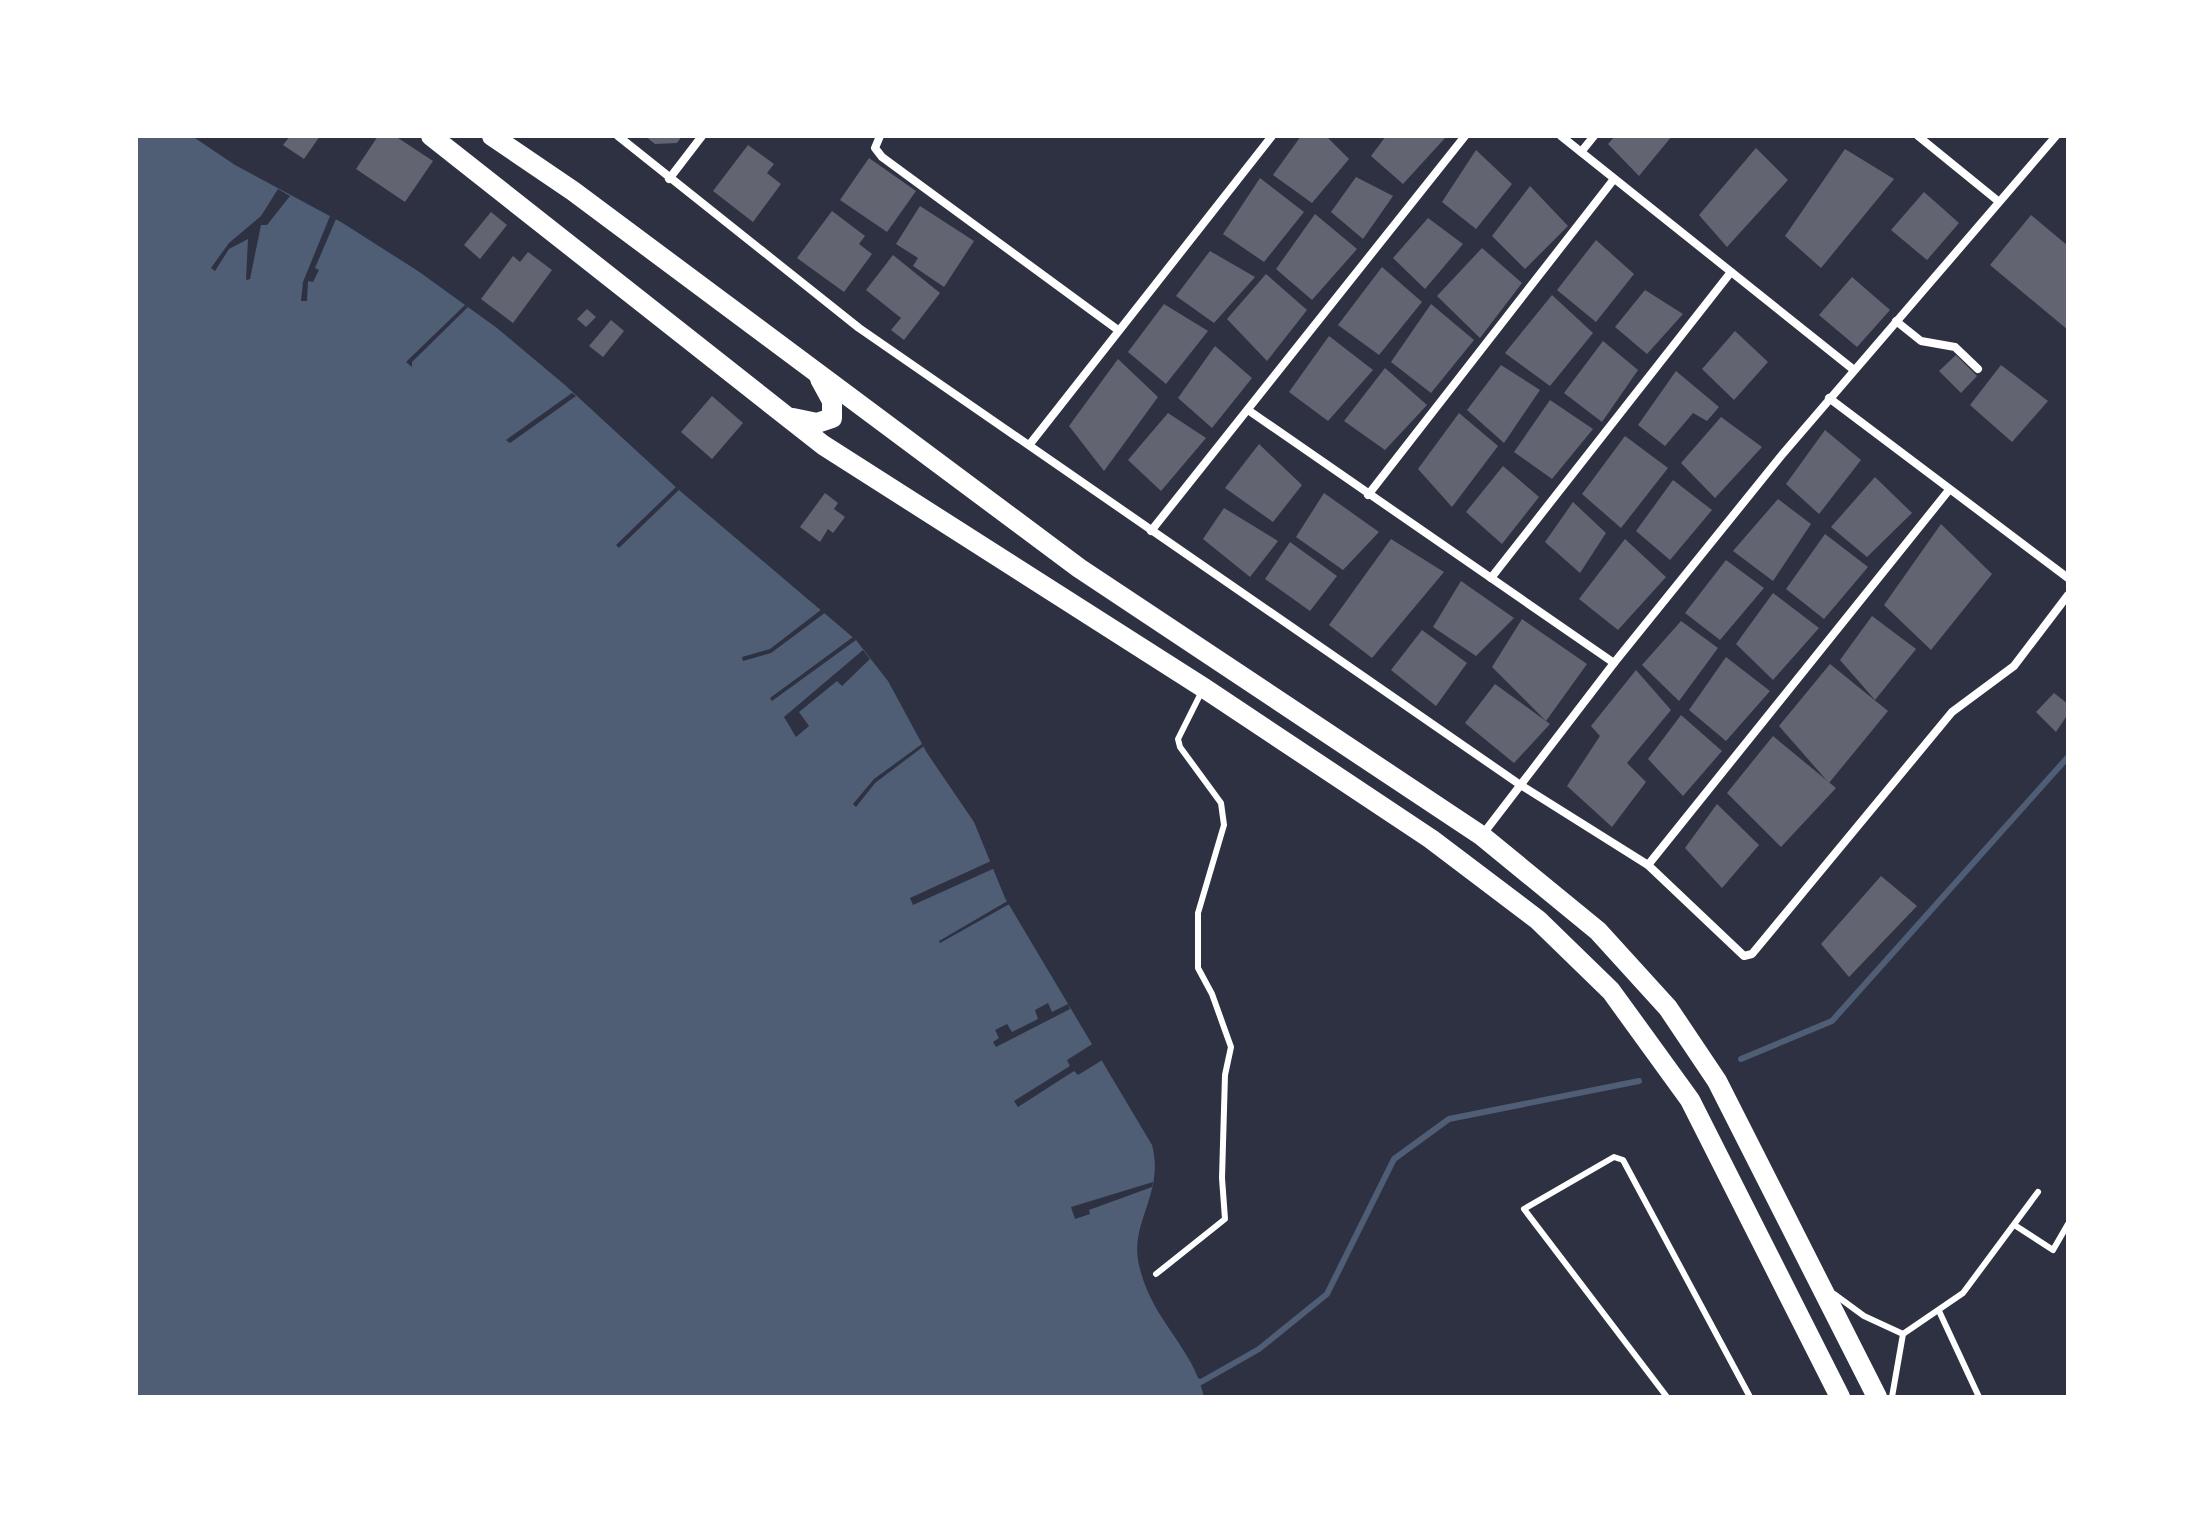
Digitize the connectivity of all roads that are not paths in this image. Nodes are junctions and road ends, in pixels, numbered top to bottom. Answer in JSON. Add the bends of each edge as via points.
{"nodes":[{"id":1,"x":431,"y":136,"type":"edge"},
{"id":2,"x":492,"y":136,"type":"edge"},
{"id":3,"x":618,"y":136,"type":"edge"},
{"id":4,"x":702,"y":136,"type":"edge"},
{"id":5,"x":880,"y":136,"type":"edge"},
{"id":6,"x":1272,"y":136,"type":"edge"},
{"id":7,"x":1465,"y":136,"type":"edge"},
{"id":8,"x":1561,"y":136,"type":"edge"},
{"id":9,"x":1594,"y":136,"type":"edge"},
{"id":10,"x":1918,"y":136,"type":"edge"},
{"id":11,"x":2056,"y":136,"type":"edge"},
{"id":12,"x":1581,"y":152,"type":"junction"},
{"id":13,"x":669,"y":179,"type":"junction"},
{"id":14,"x":1614,"y":179,"type":"junction"},
{"id":15,"x":1998,"y":201,"type":"junction"},
{"id":16,"x":1731,"y":272,"type":"junction"},
{"id":17,"x":1896,"y":321,"type":"junction"},
{"id":18,"x":1118,"y":330,"type":"junction"},
{"id":19,"x":1978,"y":369,"type":"dead end"},
{"id":20,"x":1854,"y":370,"type":"junction"},
{"id":21,"x":816,"y":372,"type":"junction"},
{"id":22,"x":1829,"y":398,"type":"junction"},
{"id":23,"x":1248,"y":410,"type":"junction"},
{"id":24,"x":780,"y":414,"type":"junction"},
{"id":25,"x":1030,"y":444,"type":"junction"},
{"id":26,"x":1949,"y":490,"type":"junction"},
{"id":27,"x":1368,"y":495,"type":"junction"},
{"id":28,"x":1151,"y":531,"type":"junction"},
{"id":29,"x":1491,"y":578,"type":"junction"},
{"id":30,"x":2068,"y":578,"type":"edge"},
{"id":31,"x":2068,"y":595,"type":"edge"},
{"id":32,"x":1614,"y":663,"type":"junction"},
{"id":33,"x":1204,"y":688,"type":"junction"},
{"id":34,"x":1519,"y":784,"type":"junction"},
{"id":35,"x":1482,"y":836,"type":"junction"},
{"id":36,"x":1648,"y":865,"type":"junction"},
{"id":37,"x":2038,"y":1192,"type":"dead end"},
{"id":38,"x":2068,"y":1224,"type":"edge"},
{"id":39,"x":2016,"y":1226,"type":"junction"},
{"id":40,"x":1156,"y":1274,"type":"dead end"},
{"id":41,"x":1822,"y":1286,"type":"junction"},
{"id":42,"x":1939,"y":1311,"type":"junction"},
{"id":43,"x":1903,"y":1334,"type":"junction"},
{"id":44,"x":1667,"y":1397,"type":"edge"},
{"id":45,"x":1750,"y":1397,"type":"edge"},
{"id":46,"x":1840,"y":1397,"type":"edge"},
{"id":47,"x":1877,"y":1397,"type":"edge"},
{"id":48,"x":1892,"y":1397,"type":"edge"},
{"id":49,"x":1979,"y":1397,"type":"edge"}],
"edges":[{"from":1,"to":24,"type":"highway"},
{"from":2,"to":21,"type":"highway"},
{"from":3,"to":13,"type":"street"},
{"from":4,"to":13,"type":"street"},
{"from":5,"to":18,"type":"street","via":[[875,148],[882,157]]},
{"from":6,"to":18,"type":"street"},
{"from":7,"to":23,"type":"street"},
{"from":8,"to":12,"type":"street"},
{"from":9,"to":12,"type":"street"},
{"from":10,"to":15,"type":"street"},
{"from":11,"to":15,"type":"street"},
{"from":12,"to":14,"type":"street"},
{"from":13,"to":25,"type":"street","via":[[859,328]]},
{"from":14,"to":16,"type":"street"},
{"from":14,"to":27,"type":"street"},
{"from":15,"to":17,"type":"street"},
{"from":16,"to":20,"type":"street"},
{"from":16,"to":29,"type":"street"},
{"from":17,"to":19,"type":"street","via":[[1921,341],[1955,347]]},
{"from":17,"to":20,"type":"street"},
{"from":18,"to":25,"type":"street"},
{"from":20,"to":22,"type":"street"},
{"from":21,"to":24,"type":"highway","via":[[832,401],[832,418],[817,423]]},
{"from":21,"to":35,"type":"highway","via":[[1079,568]]},
{"from":22,"to":26,"type":"street"},
{"from":22,"to":32,"type":"street"},
{"from":23,"to":27,"type":"street"},
{"from":23,"to":28,"type":"street"},
{"from":24,"to":33,"type":"highway"},
{"from":25,"to":28,"type":"street"},
{"from":26,"to":30,"type":"street"},
{"from":26,"to":36,"type":"street"},
{"from":27,"to":29,"type":"street"},
{"from":28,"to":34,"type":"street"},
{"from":29,"to":32,"type":"street"},
{"from":31,"to":36,"type":"street","via":[[2014,666],[1952,712],[1752,954],[1744,956]]},
{"from":32,"to":34,"type":"street"},
{"from":33,"to":40,"type":"lane","via":[[1178,739],[1221,803],[1224,825],[1198,913],[1198,968],[1231,1047],[1224,1091],[1225,1219]]},
{"from":33,"to":46,"type":"highway","via":[[1497,887],[1611,991],[1690,1100]]},
{"from":34,"to":35,"type":"street"},
{"from":34,"to":36,"type":"street"},
{"from":35,"to":41,"type":"highway","via":[[1598,931],[1668,1008],[1717,1081]]},
{"from":37,"to":39,"type":"lane"},
{"from":38,"to":39,"type":"lane","via":[[2053,1250]]},
{"from":39,"to":42,"type":"lane","via":[[1963,1293]]},
{"from":41,"to":43,"type":"lane","via":[[1864,1316]]},
{"from":41,"to":47,"type":"highway"},
{"from":42,"to":43,"type":"lane"},
{"from":42,"to":49,"type":"lane"},
{"from":43,"to":48,"type":"lane"},
{"from":44,"to":45,"type":"lane","via":[[1524,1209],[1614,1157],[1623,1160]]}]}
